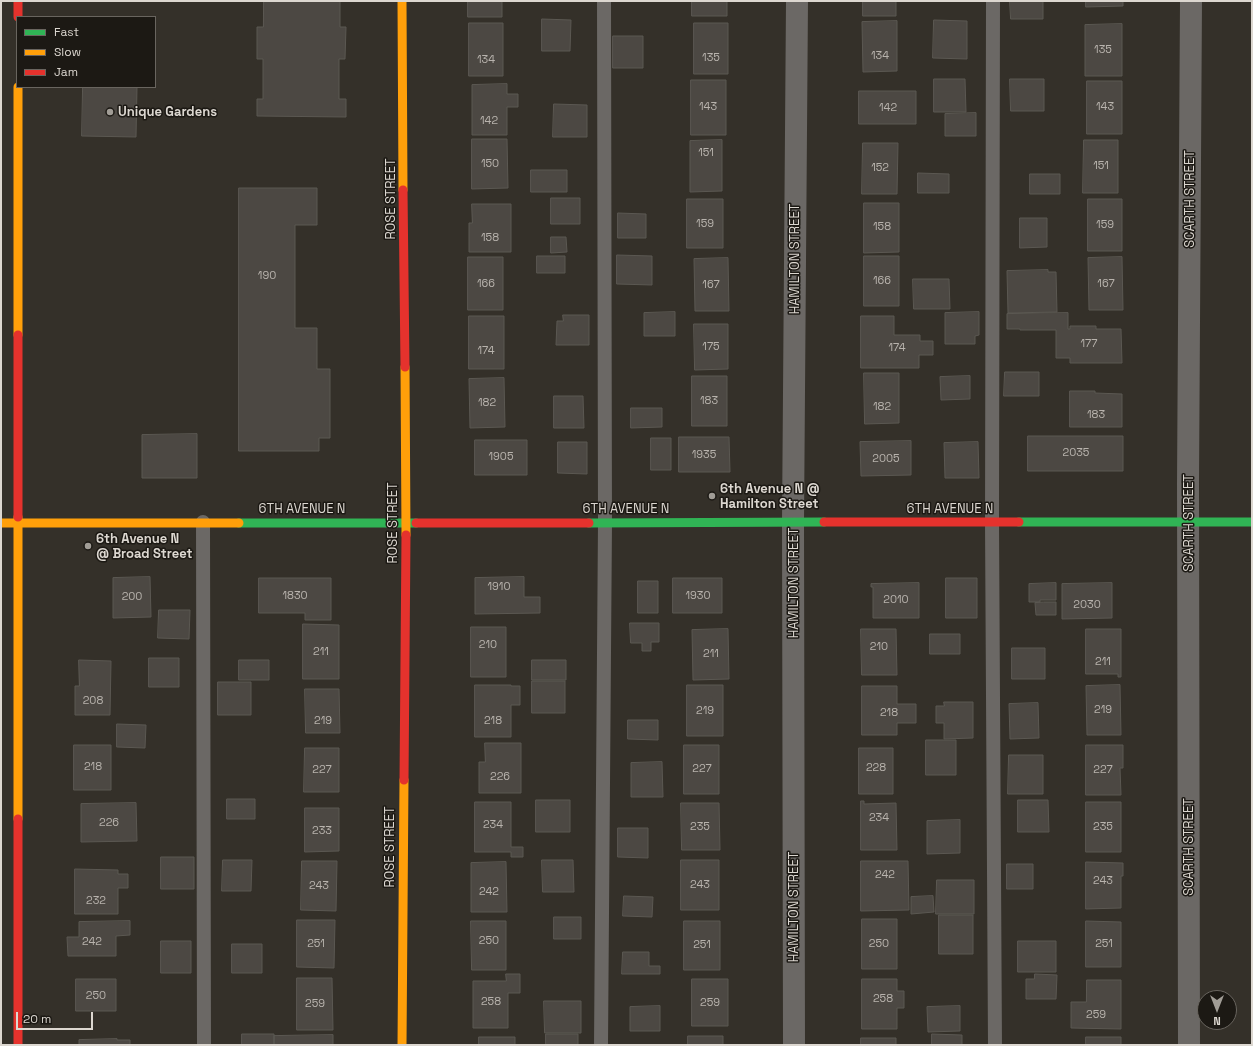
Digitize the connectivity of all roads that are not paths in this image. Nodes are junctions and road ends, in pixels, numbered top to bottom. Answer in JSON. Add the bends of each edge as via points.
{"nodes":[{"id":1,"x":18,"y":1,"type":"edge"},
{"id":2,"x":402,"y":1,"type":"edge"},
{"id":3,"x":604,"y":1,"type":"edge"},
{"id":4,"x":797,"y":1,"type":"edge"},
{"id":5,"x":993,"y":1,"type":"edge"},
{"id":6,"x":1191,"y":1,"type":"edge"},
{"id":7,"x":18,"y":16,"type":"edge"},
{"id":8,"x":18,"y":88,"type":"edge"},
{"id":9,"x":203,"y":522,"type":"junction"},
{"id":10,"x":406,"y":522,"type":"junction"},
{"id":11,"x":605,"y":522,"type":"junction"},
{"id":12,"x":793,"y":522,"type":"junction"},
{"id":13,"x":992,"y":522,"type":"junction"},
{"id":14,"x":1188,"y":522,"type":"junction"},
{"id":15,"x":1252,"y":522,"type":"edge"},
{"id":16,"x":1,"y":523,"type":"edge"},
{"id":17,"x":17,"y":523,"type":"junction"},
{"id":18,"x":18,"y":1045,"type":"edge"},
{"id":19,"x":204,"y":1045,"type":"edge"},
{"id":20,"x":402,"y":1045,"type":"edge"},
{"id":21,"x":601,"y":1045,"type":"edge"},
{"id":22,"x":794,"y":1045,"type":"edge"},
{"id":23,"x":995,"y":1045,"type":"edge"},
{"id":24,"x":1189,"y":1045,"type":"edge"}],
"edges":[{"from":1,"to":7,"type":"street"},
{"from":2,"to":10,"type":"street","name":"ROSE STREET"},
{"from":3,"to":11,"type":"lane"},
{"from":4,"to":12,"type":"street","name":"HAMILTON STREET"},
{"from":5,"to":13,"type":"lane"},
{"from":6,"to":14,"type":"street","name":"SCARTH STREET"},
{"from":8,"to":17,"type":"street"},
{"from":9,"to":10,"type":"street","name":"6TH AVENUE N"},
{"from":9,"to":17,"type":"street","name":"6TH AVENUE N"},
{"from":9,"to":19,"type":"lane"},
{"from":10,"to":11,"type":"street","name":"6TH AVENUE N"},
{"from":10,"to":20,"type":"street","name":"ROSE STREET"},
{"from":11,"to":12,"type":"street","name":"6TH AVENUE N"},
{"from":11,"to":21,"type":"lane"},
{"from":12,"to":13,"type":"street","name":"6TH AVENUE N"},
{"from":12,"to":22,"type":"street","name":"HAMILTON STREET"},
{"from":13,"to":14,"type":"street","name":"6TH AVENUE N"},
{"from":13,"to":23,"type":"lane"},
{"from":14,"to":15,"type":"street","name":"6TH AVENUE N"},
{"from":14,"to":24,"type":"street","name":"SCARTH STREET"},
{"from":16,"to":17,"type":"street","name":"6TH AVENUE N"},
{"from":17,"to":18,"type":"street"}]}
